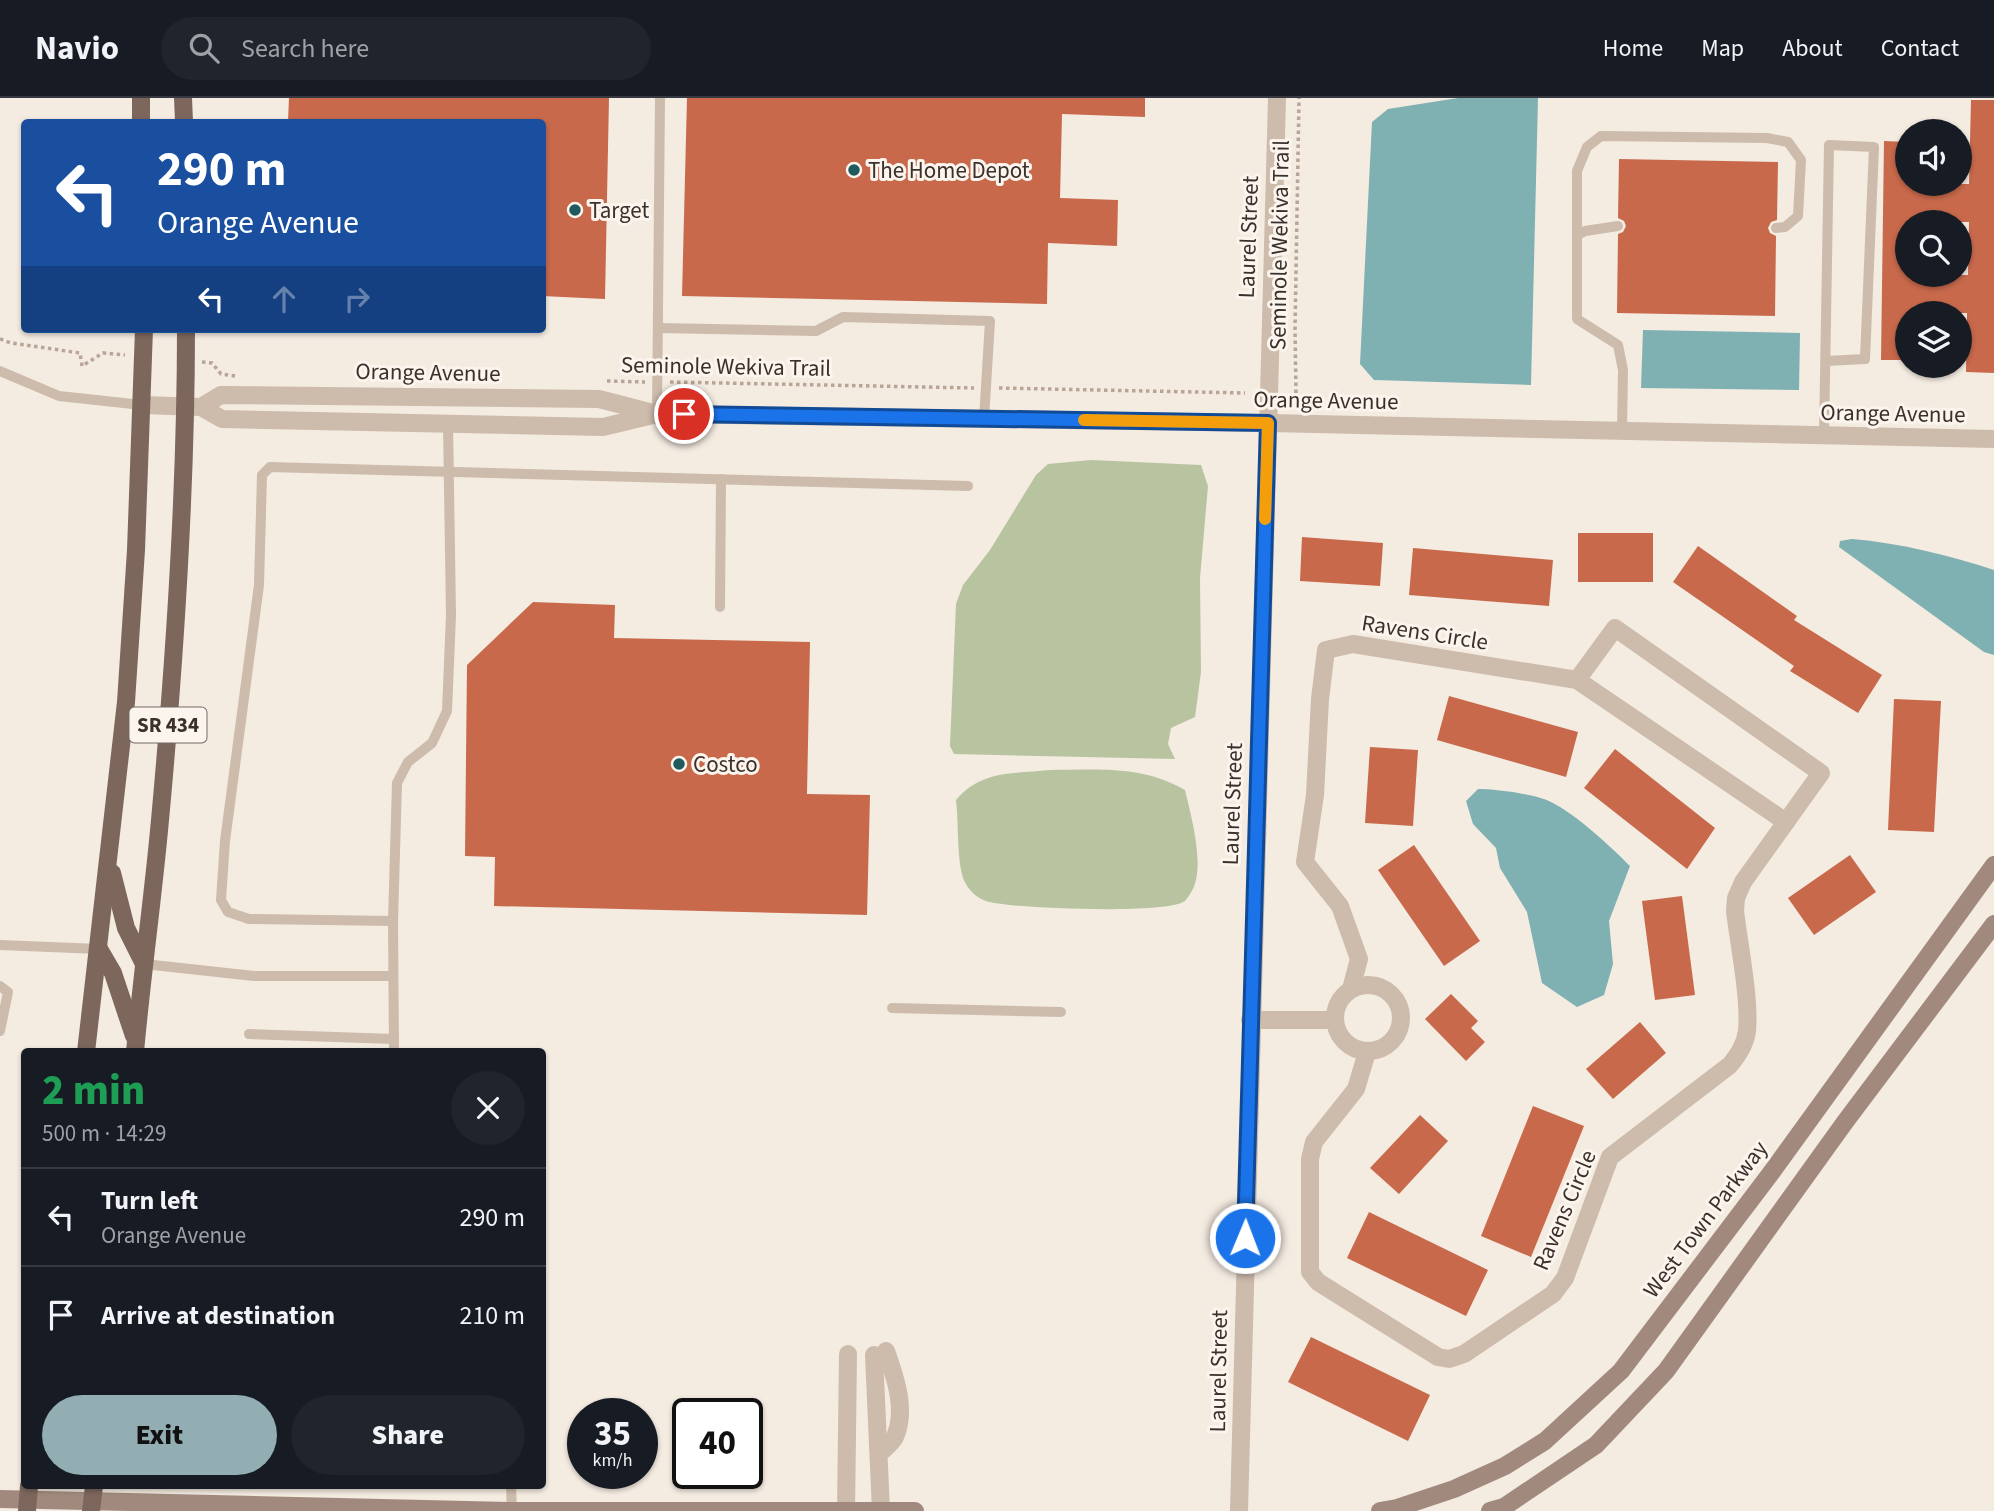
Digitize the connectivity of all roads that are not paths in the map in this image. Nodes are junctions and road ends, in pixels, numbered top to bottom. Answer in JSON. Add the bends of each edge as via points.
{"nodes":[{"id":1,"x":141,"y":98,"type":"edge"},
{"id":2,"x":183,"y":98,"type":"edge"},
{"id":3,"x":660,"y":98,"type":"edge"},
{"id":4,"x":1277,"y":98,"type":"edge"},
{"id":5,"x":141,"y":119,"type":"edge"},
{"id":6,"x":184,"y":119,"type":"edge"},
{"id":7,"x":1618,"y":226,"type":"dead end"},
{"id":8,"x":1776,"y":228,"type":"dead end"},
{"id":9,"x":1577,"y":235,"type":"junction"},
{"id":10,"x":658,"y":328,"type":"junction"},
{"id":11,"x":144,"y":333,"type":"edge"},
{"id":12,"x":186,"y":333,"type":"edge"},
{"id":13,"x":1826,"y":361,"type":"junction"},
{"id":14,"x":0,"y":371,"type":"edge"},
{"id":15,"x":142,"y":405,"type":"junction"},
{"id":16,"x":193,"y":407,"type":"junction"},
{"id":17,"x":657,"y":414,"type":"junction"},
{"id":18,"x":984,"y":419,"type":"junction"},
{"id":19,"x":1268,"y":423,"type":"junction"},
{"id":20,"x":448,"y":424,"type":"junction"},
{"id":21,"x":1622,"y":431,"type":"junction"},
{"id":22,"x":1824,"y":435,"type":"junction"},
{"id":23,"x":1994,"y":439,"type":"edge"},
{"id":24,"x":450,"y":472,"type":"junction"},
{"id":25,"x":720,"y":480,"type":"junction"},
{"id":26,"x":968,"y":486,"type":"dead end"},
{"id":27,"x":720,"y":607,"type":"dead end"},
{"id":28,"x":1577,"y":680,"type":"junction"},
{"id":29,"x":1786,"y":822,"type":"junction"},
{"id":30,"x":109,"y":862,"type":"junction"},
{"id":31,"x":1994,"y":865,"type":"edge"},
{"id":32,"x":393,"y":921,"type":"junction"},
{"id":33,"x":1994,"y":924,"type":"edge"},
{"id":34,"x":3,"y":945,"type":"edge"},
{"id":35,"x":99,"y":949,"type":"junction"},
{"id":36,"x":0,"y":959,"type":"edge"},
{"id":37,"x":144,"y":964,"type":"junction"},
{"id":38,"x":392,"y":976,"type":"junction"},
{"id":39,"x":0,"y":986,"type":"edge"},
{"id":40,"x":1352,"y":989,"type":"junction"},
{"id":41,"x":892,"y":1009,"type":"dead end"},
{"id":42,"x":1061,"y":1012,"type":"dead end"},
{"id":43,"x":1251,"y":1020,"type":"junction"},
{"id":44,"x":1335,"y":1020,"type":"junction"},
{"id":45,"x":0,"y":1031,"type":"edge"},
{"id":46,"x":248,"y":1034,"type":"dead end"},
{"id":47,"x":394,"y":1039,"type":"junction"},
{"id":48,"x":135,"y":1047,"type":"edge"},
{"id":49,"x":87,"y":1048,"type":"edge"},
{"id":50,"x":394,"y":1048,"type":"edge"},
{"id":51,"x":1367,"y":1052,"type":"junction"},
{"id":52,"x":880,"y":1353,"type":"dead end"},
{"id":53,"x":848,"y":1354,"type":"dead end"},
{"id":54,"x":511,"y":1489,"type":"edge"},
{"id":55,"x":0,"y":1499,"type":"edge"},
{"id":56,"x":28,"y":1499,"type":"edge"},
{"id":57,"x":92,"y":1500,"type":"edge"},
{"id":58,"x":846,"y":1510,"type":"edge"},
{"id":59,"x":881,"y":1510,"type":"edge"},
{"id":60,"x":487,"y":1511,"type":"edge"},
{"id":61,"x":512,"y":1511,"type":"edge"},
{"id":62,"x":656,"y":1511,"type":"edge"},
{"id":63,"x":915,"y":1511,"type":"edge"},
{"id":64,"x":1239,"y":1511,"type":"edge"},
{"id":65,"x":1380,"y":1511,"type":"edge"},
{"id":66,"x":1490,"y":1511,"type":"edge"}],
"edges":[{"from":1,"to":5,"type":"main road"},
{"from":2,"to":6,"type":"main road"},
{"from":3,"to":10,"type":"lane"},
{"from":4,"to":19,"type":"street","name":"Laurel Street"},
{"from":7,"to":9,"type":"lane"},
{"from":8,"to":9,"type":"lane","via":[[1798,216],[1801,160],[1788,142],[1601,136],[1587,147],[1577,171]]},
{"from":9,"to":21,"type":"lane","via":[[1577,319],[1618,345],[1623,370]]},
{"from":10,"to":17,"type":"lane"},
{"from":10,"to":18,"type":"lane","via":[[816,331],[844,317],[990,321]]},
{"from":11,"to":15,"type":"main road","number":"SR 434"},
{"from":12,"to":16,"type":"main road","number":"SR 434"},
{"from":13,"to":13,"type":"lane","via":[[1829,145],[1874,147],[1865,359]]},
{"from":13,"to":22,"type":"lane"},
{"from":14,"to":15,"type":"lane","via":[[59,396]]},
{"from":15,"to":16,"type":"street","name":"Orange Avenue"},
{"from":15,"to":30,"type":"main road","number":"SR 434","via":[[127,689]]},
{"from":16,"to":17,"type":"street","name":"Orange Avenue","via":[[221,395],[588,398]]},
{"from":16,"to":20,"type":"street","name":"Orange Avenue","via":[[222,419]]},
{"from":16,"to":37,"type":"main road","number":"SR 434"},
{"from":17,"to":18,"type":"street","name":"Orange Avenue"},
{"from":17,"to":20,"type":"street","name":"Orange Avenue","via":[[603,427]]},
{"from":18,"to":19,"type":"street","name":"Orange Avenue"},
{"from":19,"to":21,"type":"street","name":"Orange Avenue"},
{"from":19,"to":43,"type":"street","name":"Laurel Street"},
{"from":20,"to":24,"type":"lane"},
{"from":21,"to":22,"type":"street","name":"Orange Avenue"},
{"from":22,"to":23,"type":"street","name":"Orange Avenue"},
{"from":24,"to":25,"type":"lane"},
{"from":24,"to":32,"type":"lane","via":[[447,711],[432,743],[408,762],[397,783]]},
{"from":24,"to":32,"type":"lane","via":[[270,467],[262,475],[259,585],[221,900],[228,912],[249,919]]},
{"from":25,"to":26,"type":"lane"},
{"from":25,"to":27,"type":"lane"},
{"from":28,"to":29,"type":"street","name":"Ravens Circle"},
{"from":28,"to":29,"type":"street","name":"Ravens Circle","via":[[1615,628],[1821,772]]},
{"from":28,"to":40,"type":"street","name":"Ravens Circle","via":[[1353,644],[1326,650],[1305,862],[1340,906],[1359,959]]},
{"from":29,"to":51,"type":"street","name":"Ravens Circle","via":[[1736,898],[1747,1033],[1741,1051],[1730,1065],[1610,1157],[1565,1278],[1553,1294],[1464,1354],[1449,1359],[1438,1357],[1318,1282],[1310,1272],[1314,1142],[1356,1089]]},
{"from":30,"to":35,"type":"main road","number":"SR 434"},
{"from":30,"to":37,"type":"main road","via":[[126,928]]},
{"from":31,"to":65,"type":"main road","name":"West Town Parkway","via":[[1621,1371],[1545,1441],[1505,1466],[1454,1489]]},
{"from":32,"to":38,"type":"lane"},
{"from":33,"to":66,"type":"main road","via":[[1666,1371],[1596,1445],[1504,1507]]},
{"from":34,"to":35,"type":"lane"},
{"from":34,"to":36,"type":"lane"},
{"from":35,"to":48,"type":"main road","via":[[113,973]]},
{"from":35,"to":49,"type":"main road","number":"SR 434"},
{"from":37,"to":38,"type":"lane","via":[[254,976]]},
{"from":37,"to":48,"type":"main road","number":"SR 434"},
{"from":38,"to":47,"type":"lane"},
{"from":39,"to":45,"type":"lane","via":[[8,992]]},
{"from":40,"to":44,"type":"street","name":"Ravens Circle","via":[[1339,1001]]},
{"from":40,"to":51,"type":"street","via":[[1368,984],[1385,989],[1398,1002],[1402,1019],[1397,1035],[1384,1047]]},
{"from":41,"to":42,"type":"lane"},
{"from":43,"to":44,"type":"street"},
{"from":43,"to":64,"type":"street","name":"Laurel Street"},
{"from":44,"to":51,"type":"street","via":[[1338,1034],[1350,1047]]},
{"from":46,"to":47,"type":"lane"},
{"from":47,"to":50,"type":"lane"},
{"from":52,"to":59,"type":"street"},
{"from":53,"to":58,"type":"street"},
{"from":54,"to":61,"type":"lane"},
{"from":55,"to":56,"type":"main road"},
{"from":56,"to":57,"type":"main road"},
{"from":57,"to":60,"type":"main road"},
{"from":58,"to":59,"type":"main road"},
{"from":58,"to":62,"type":"main road"},
{"from":59,"to":63,"type":"main road"},
{"from":60,"to":61,"type":"main road"},
{"from":61,"to":62,"type":"main road"}]}
